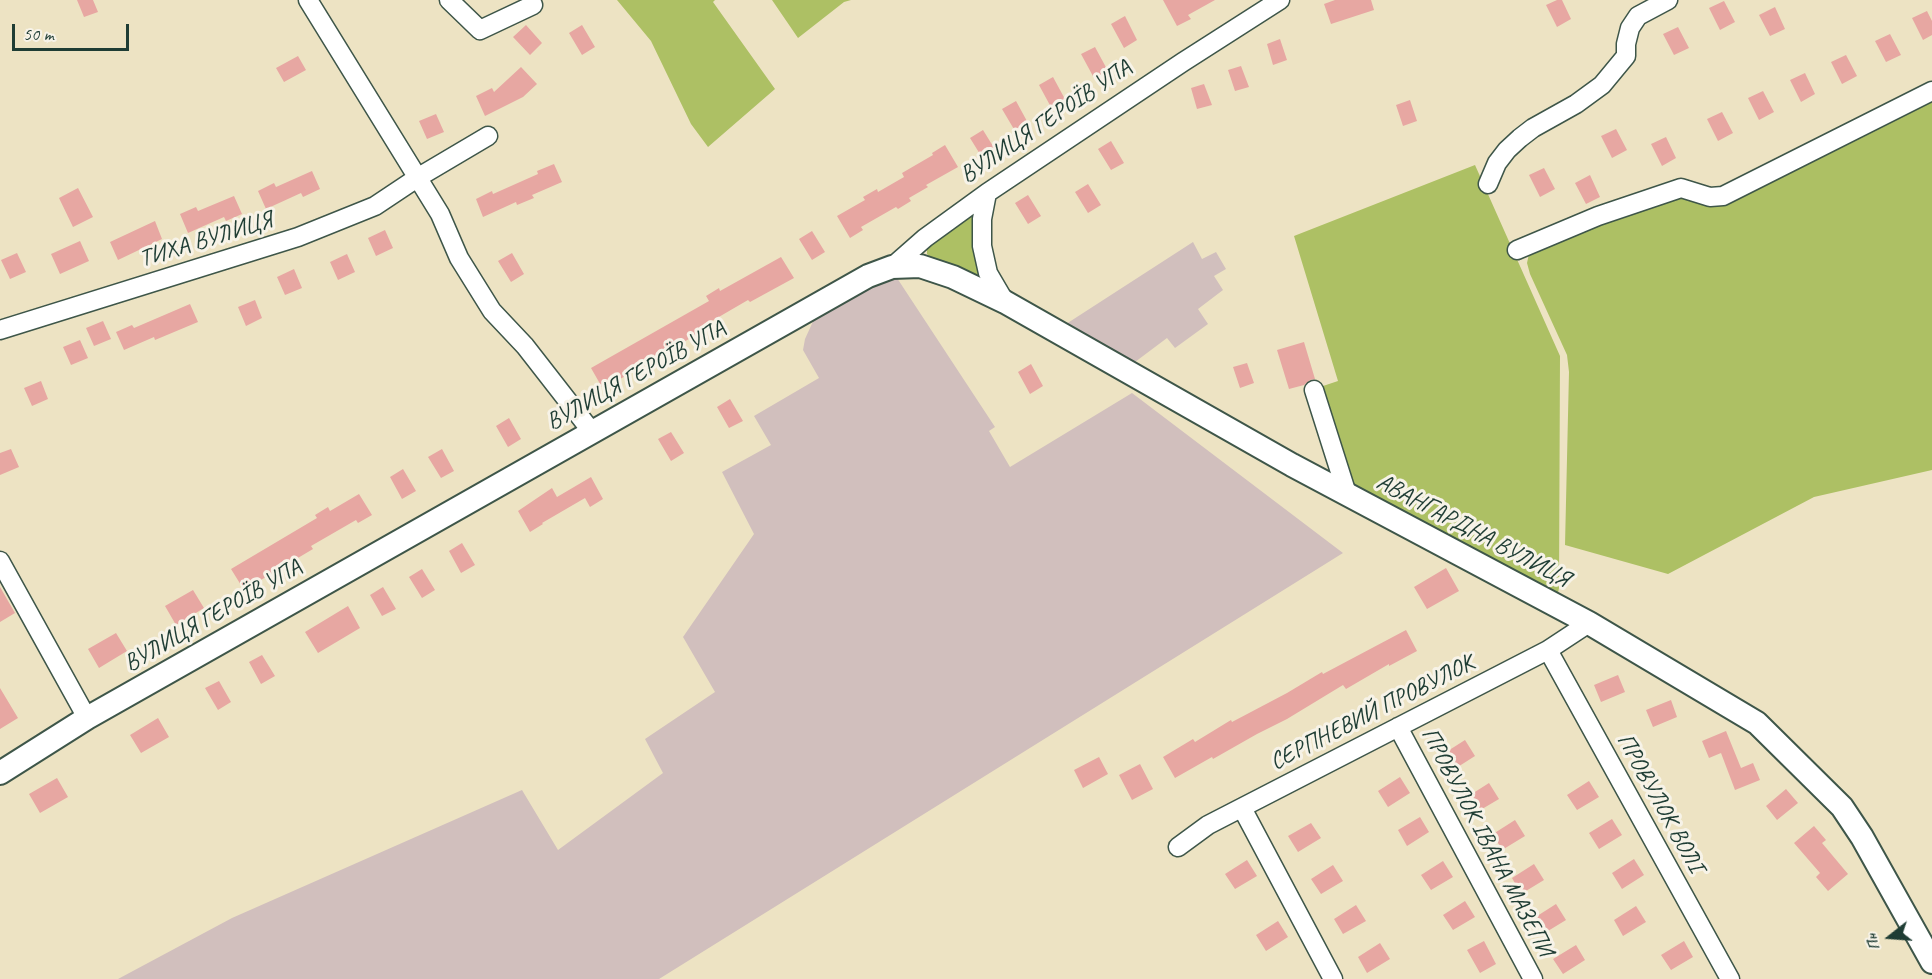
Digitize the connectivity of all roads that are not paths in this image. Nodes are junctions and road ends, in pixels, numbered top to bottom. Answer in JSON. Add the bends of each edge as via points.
{"nodes":[{"id":1,"x":308,"y":0,"type":"edge"},
{"id":2,"x":449,"y":0,"type":"edge"},
{"id":3,"x":1280,"y":0,"type":"edge"},
{"id":4,"x":1668,"y":0,"type":"edge"},
{"id":5,"x":533,"y":6,"type":"dead end"},
{"id":6,"x":1932,"y":91,"type":"edge"},
{"id":7,"x":488,"y":136,"type":"dead end"},
{"id":8,"x":417,"y":178,"type":"junction"},
{"id":9,"x":1488,"y":184,"type":"dead end"},
{"id":10,"x":987,"y":193,"type":"junction"},
{"id":11,"x":1517,"y":250,"type":"dead end"},
{"id":12,"x":892,"y":267,"type":"junction"},
{"id":13,"x":1005,"y":302,"type":"junction"},
{"id":14,"x":0,"y":330,"type":"edge"},
{"id":15,"x":1314,"y":390,"type":"dead end"},
{"id":16,"x":592,"y":432,"type":"junction"},
{"id":17,"x":1347,"y":494,"type":"junction"},
{"id":18,"x":0,"y":561,"type":"edge"},
{"id":19,"x":1589,"y":623,"type":"junction"},
{"id":20,"x":1548,"y":650,"type":"junction"},
{"id":21,"x":87,"y":718,"type":"junction"},
{"id":22,"x":1398,"y":727,"type":"junction"},
{"id":23,"x":0,"y":772,"type":"edge"},
{"id":24,"x":1242,"y":808,"type":"junction"},
{"id":25,"x":1179,"y":847,"type":"dead end"},
{"id":26,"x":1932,"y":962,"type":"edge"},
{"id":27,"x":1333,"y":979,"type":"edge"},
{"id":28,"x":1533,"y":979,"type":"edge"},
{"id":29,"x":1730,"y":979,"type":"edge"}],
"edges":[{"from":1,"to":8,"type":"street"},
{"from":2,"to":5,"type":"street","via":[[480,30]]},
{"from":3,"to":10,"type":"street","name":"ВУЛИЦЯ ГЕРОЇВ УПА"},
{"from":4,"to":9,"type":"street","via":[[1638,16],[1630,28],[1626,56],[1602,85],[1520,138],[1497,163]]},
{"from":6,"to":11,"type":"street","via":[[1723,196],[1710,197],[1681,188],[1598,216]]},
{"from":7,"to":8,"type":"street","name":"ТИХА ВУЛИЦЯ"},
{"from":8,"to":14,"type":"street","name":"ТИХА ВУЛИЦЯ","via":[[375,206],[298,237]]},
{"from":8,"to":16,"type":"street","via":[[492,311],[525,346]]},
{"from":10,"to":12,"type":"street","name":"ВУЛИЦЯ ГЕРОЇВ УПА"},
{"from":10,"to":13,"type":"street","via":[[982,246],[988,273]]},
{"from":12,"to":13,"type":"street","name":"АВАНГАРДНА ВУЛИЦЯ","via":[[920,266]]},
{"from":12,"to":16,"type":"street","name":"ВУЛИЦЯ ГЕРОЇВ УПА","via":[[868,276]]},
{"from":13,"to":17,"type":"street","name":"АВАНГАРДНА ВУЛИЦЯ"},
{"from":15,"to":17,"type":"street"},
{"from":16,"to":21,"type":"street","name":"ВУЛИЦЯ ГЕРОЇВ УПА"},
{"from":17,"to":19,"type":"street","name":"АВАНГАРДНА ВУЛИЦЯ"},
{"from":18,"to":21,"type":"street"},
{"from":19,"to":20,"type":"street","name":"СЕРПНЕВИЙ ПРОВУЛОК"},
{"from":19,"to":26,"type":"street","name":"АВАНГАРДНА ВУЛИЦЯ","via":[[1757,723],[1842,807]]},
{"from":20,"to":22,"type":"street","name":"СЕРПНЕВИЙ ПРОВУЛОК"},
{"from":20,"to":29,"type":"street","name":"ПРОВУЛОК ВОЛІ"},
{"from":21,"to":23,"type":"street","name":"ВУЛИЦЯ ГЕРОЇВ УПА"},
{"from":22,"to":24,"type":"street","name":"СЕРПНЕВИЙ ПРОВУЛОК"},
{"from":22,"to":28,"type":"street","name":"ПРОВУЛОК ІВАНА МАЗЕПИ"},
{"from":24,"to":25,"type":"street","name":"СЕРПНЕВИЙ ПРОВУЛОК","via":[[1208,825]]},
{"from":24,"to":27,"type":"street"}]}
